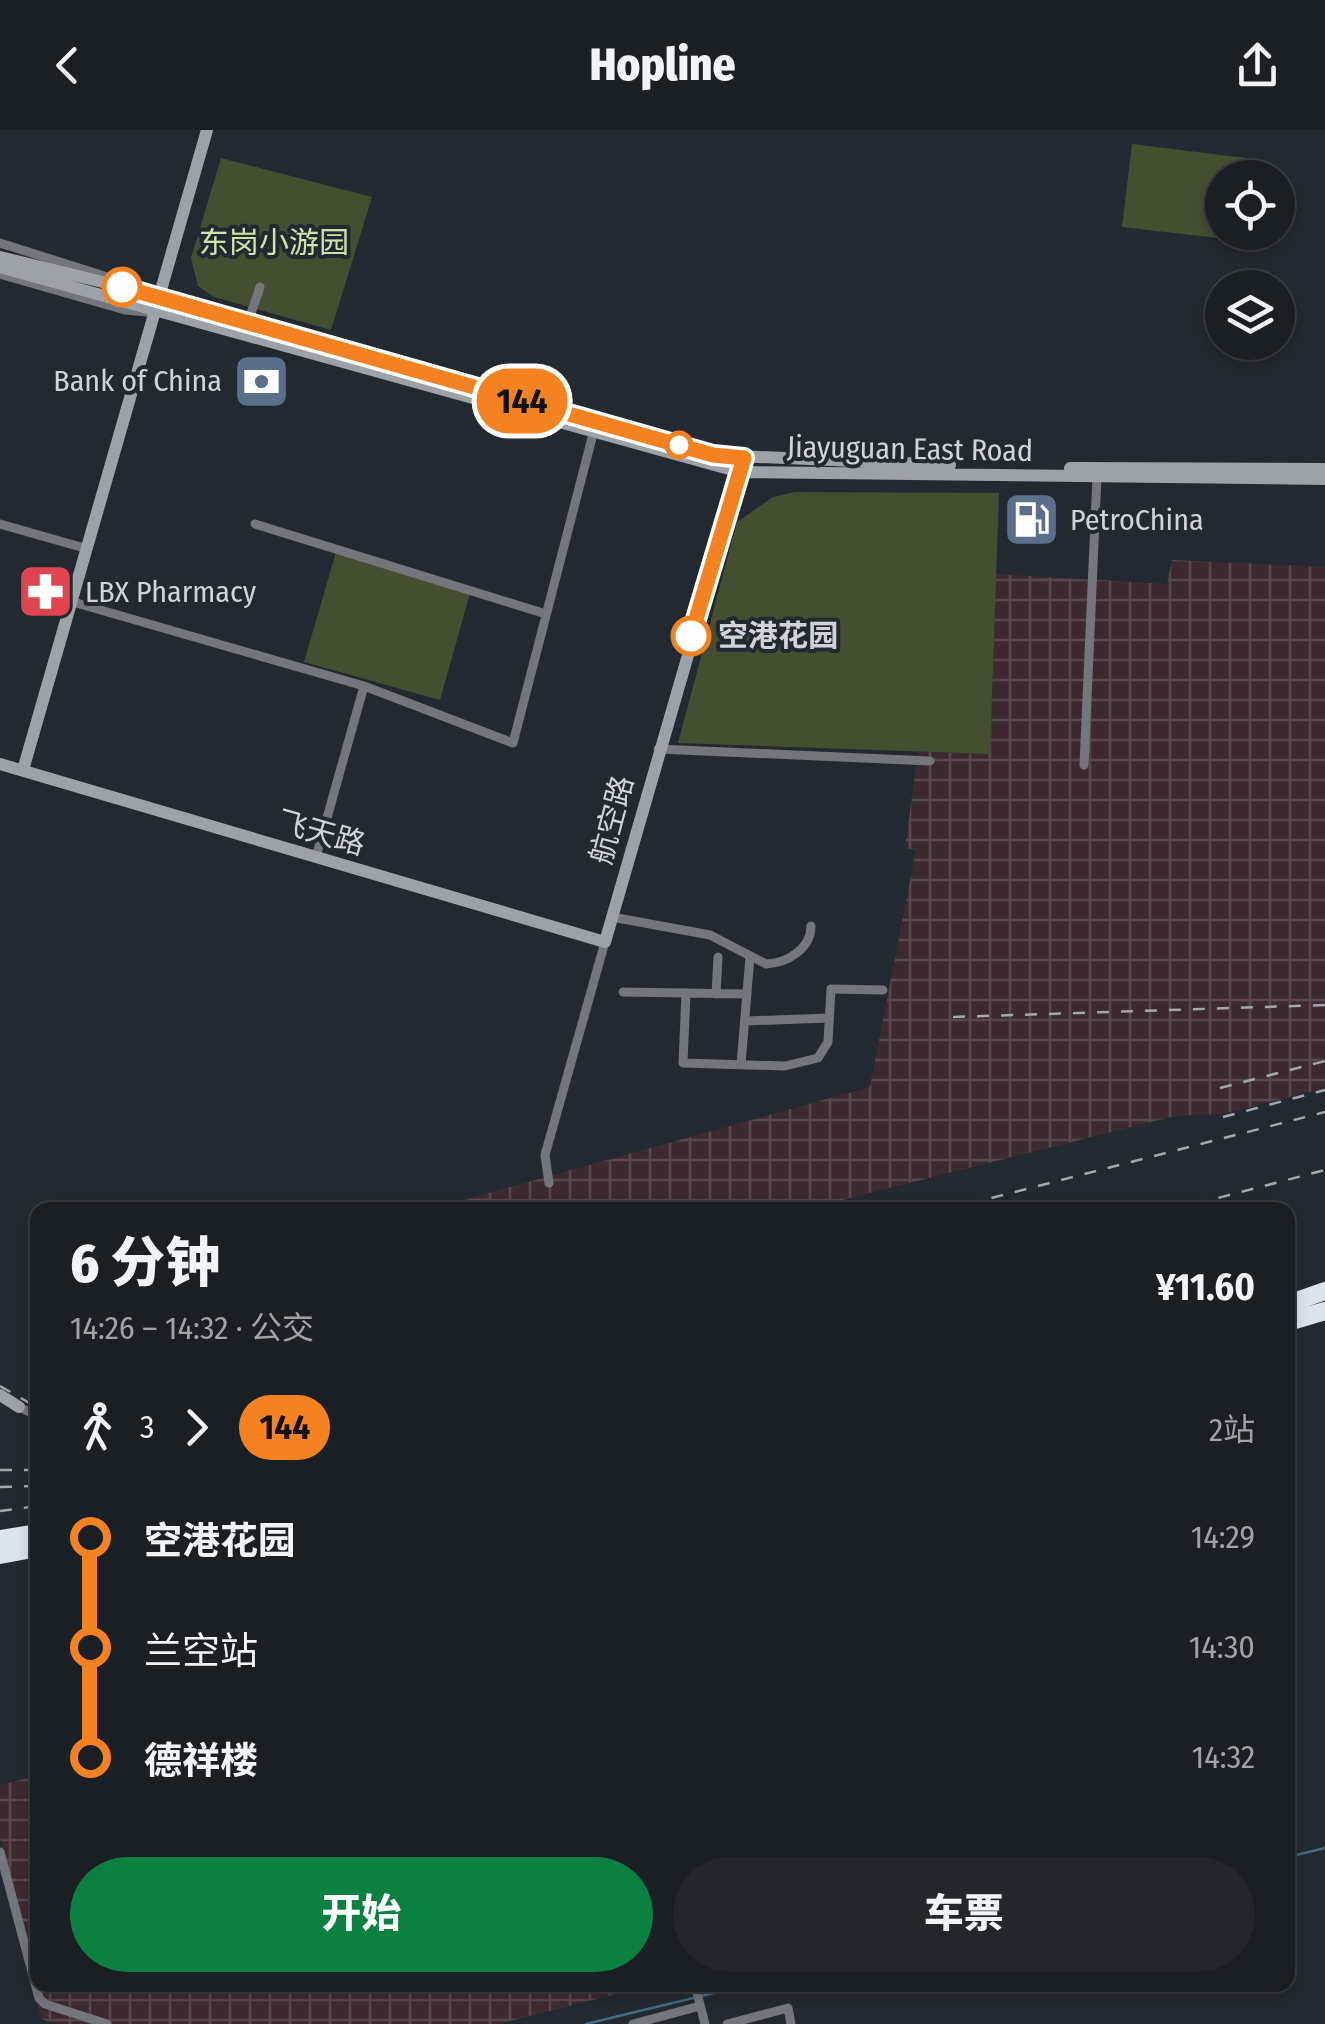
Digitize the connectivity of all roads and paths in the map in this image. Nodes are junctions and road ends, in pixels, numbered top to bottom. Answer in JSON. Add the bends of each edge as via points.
{"nodes":[{"id":1,"x":207,"y":130,"type":"edge"},
{"id":2,"x":0,"y":243,"type":"edge"},
{"id":3,"x":0,"y":257,"type":"edge"},
{"id":4,"x":0,"y":271,"type":"edge"},
{"id":5,"x":260,"y":287,"type":"dead end"},
{"id":6,"x":160,"y":296,"type":"junction"},
{"id":7,"x":156,"y":313,"type":"junction"},
{"id":8,"x":248,"y":322,"type":"junction"},
{"id":9,"x":594,"y":434,"type":"junction"},
{"id":10,"x":742,"y":465,"type":"junction"},
{"id":11,"x":1325,"y":469,"type":"edge"},
{"id":12,"x":1096,"y":477,"type":"junction"},
{"id":13,"x":1325,"y":479,"type":"edge"},
{"id":14,"x":0,"y":524,"type":"edge"},
{"id":15,"x":255,"y":524,"type":"dead end"},
{"id":16,"x":88,"y":549,"type":"junction"},
{"id":17,"x":73,"y":602,"type":"junction"},
{"id":18,"x":546,"y":614,"type":"junction"},
{"id":19,"x":364,"y":686,"type":"junction"},
{"id":20,"x":658,"y":749,"type":"junction"},
{"id":21,"x":930,"y":762,"type":"dead end"},
{"id":22,"x":0,"y":764,"type":"edge"},
{"id":23,"x":1084,"y":765,"type":"dead end"},
{"id":24,"x":23,"y":770,"type":"junction"},
{"id":25,"x":316,"y":858,"type":"junction"},
{"id":26,"x":612,"y":917,"type":"junction"},
{"id":27,"x":811,"y":926,"type":"dead end"},
{"id":28,"x":605,"y":942,"type":"junction"},
{"id":29,"x":718,"y":956,"type":"dead end"},
{"id":30,"x":750,"y":957,"type":"junction"},
{"id":31,"x":884,"y":990,"type":"dead end"},
{"id":32,"x":623,"y":992,"type":"dead end"},
{"id":33,"x":686,"y":993,"type":"junction"},
{"id":34,"x":716,"y":994,"type":"junction"},
{"id":35,"x":747,"y":994,"type":"junction"},
{"id":36,"x":829,"y":1018,"type":"junction"},
{"id":37,"x":745,"y":1021,"type":"junction"},
{"id":38,"x":742,"y":1064,"type":"junction"},
{"id":39,"x":549,"y":1182,"type":"dead end"},
{"id":40,"x":1325,"y":1291,"type":"edge"},
{"id":41,"x":1295,"y":1302,"type":"edge"},
{"id":42,"x":1325,"y":1310,"type":"edge"},
{"id":43,"x":1295,"y":1320,"type":"edge"},
{"id":44,"x":0,"y":1395,"type":"edge"},
{"id":45,"x":19,"y":1406,"type":"joint"},
{"id":46,"x":30,"y":1412,"type":"edge"},
{"id":47,"x":30,"y":1534,"type":"edge"},
{"id":48,"x":0,"y":1539,"type":"edge"},
{"id":49,"x":30,"y":1550,"type":"edge"},
{"id":50,"x":0,"y":1556,"type":"edge"},
{"id":51,"x":0,"y":1852,"type":"edge"},
{"id":52,"x":30,"y":1964,"type":"edge"},
{"id":53,"x":37,"y":1992,"type":"edge"},
{"id":54,"x":697,"y":1992,"type":"edge"},
{"id":55,"x":700,"y":2006,"type":"junction"},
{"id":56,"x":106,"y":2024,"type":"edge"},
{"id":57,"x":633,"y":2024,"type":"edge"},
{"id":58,"x":705,"y":2024,"type":"edge"},
{"id":59,"x":726,"y":2024,"type":"edge"},
{"id":60,"x":792,"y":2024,"type":"edge"}],
"edges":[{"from":1,"to":6,"type":"main road"},
{"from":2,"to":6,"type":"street"},
{"from":3,"to":6,"type":"main road","name":"Jiayuguan East Road"},
{"from":4,"to":7,"type":"main road","name":"Jiayuguan East Road","via":[[48,277]]},
{"from":5,"to":8,"type":"street"},
{"from":6,"to":7,"type":"main road"},
{"from":6,"to":8,"type":"main road","name":"Jiayuguan East Road"},
{"from":7,"to":9,"type":"main road","name":"Jiayuguan East Road"},
{"from":7,"to":16,"type":"main road"},
{"from":8,"to":10,"type":"main road","name":"Jiayuguan East Road"},
{"from":9,"to":10,"type":"main road","name":"Jiayuguan East Road"},
{"from":9,"to":18,"type":"street"},
{"from":10,"to":11,"type":"main road","name":"Jiayuguan East Road"},
{"from":10,"to":12,"type":"main road","name":"Jiayuguan East Road"},
{"from":10,"to":20,"type":"main road","name":"航空路"},
{"from":12,"to":13,"type":"main road","name":"Jiayuguan East Road"},
{"from":12,"to":23,"type":"street"},
{"from":14,"to":16,"type":"street"},
{"from":15,"to":18,"type":"street"},
{"from":16,"to":17,"type":"main road"},
{"from":17,"to":19,"type":"street"},
{"from":17,"to":24,"type":"main road"},
{"from":18,"to":19,"type":"street","via":[[512,742]]},
{"from":19,"to":25,"type":"street"},
{"from":20,"to":21,"type":"street"},
{"from":20,"to":26,"type":"main road","name":"航空路"},
{"from":22,"to":24,"type":"main road","name":"飞天路"},
{"from":24,"to":25,"type":"main road","name":"飞天路"},
{"from":25,"to":28,"type":"main road","name":"飞天路"},
{"from":26,"to":28,"type":"main road","name":"航空路"},
{"from":26,"to":30,"type":"street","via":[[710,935]]},
{"from":27,"to":30,"type":"street","via":[[809,940],[786,960],[766,964]]},
{"from":28,"to":39,"type":"street","name":"航空路","via":[[545,1155]]},
{"from":29,"to":34,"type":"street"},
{"from":30,"to":35,"type":"street"},
{"from":31,"to":36,"type":"street","via":[[831,989]]},
{"from":32,"to":33,"type":"street"},
{"from":33,"to":34,"type":"street"},
{"from":33,"to":38,"type":"street","via":[[682,1063]]},
{"from":34,"to":35,"type":"street"},
{"from":35,"to":37,"type":"street"},
{"from":36,"to":37,"type":"street"},
{"from":36,"to":38,"type":"street","via":[[828,1042],[818,1058],[785,1066]]},
{"from":37,"to":38,"type":"street"},
{"from":40,"to":41,"type":"highway"},
{"from":42,"to":43,"type":"highway"},
{"from":44,"to":45,"type":"main road"},
{"from":45,"to":46,"type":"street"},
{"from":47,"to":48,"type":"highway"},
{"from":49,"to":50,"type":"highway"},
{"from":51,"to":52,"type":"street"},
{"from":53,"to":56,"type":"street","via":[[45,2004]]},
{"from":54,"to":55,"type":"street"},
{"from":55,"to":57,"type":"street"},
{"from":55,"to":58,"type":"street"},
{"from":59,"to":60,"type":"street","via":[[788,2008]]}]}
